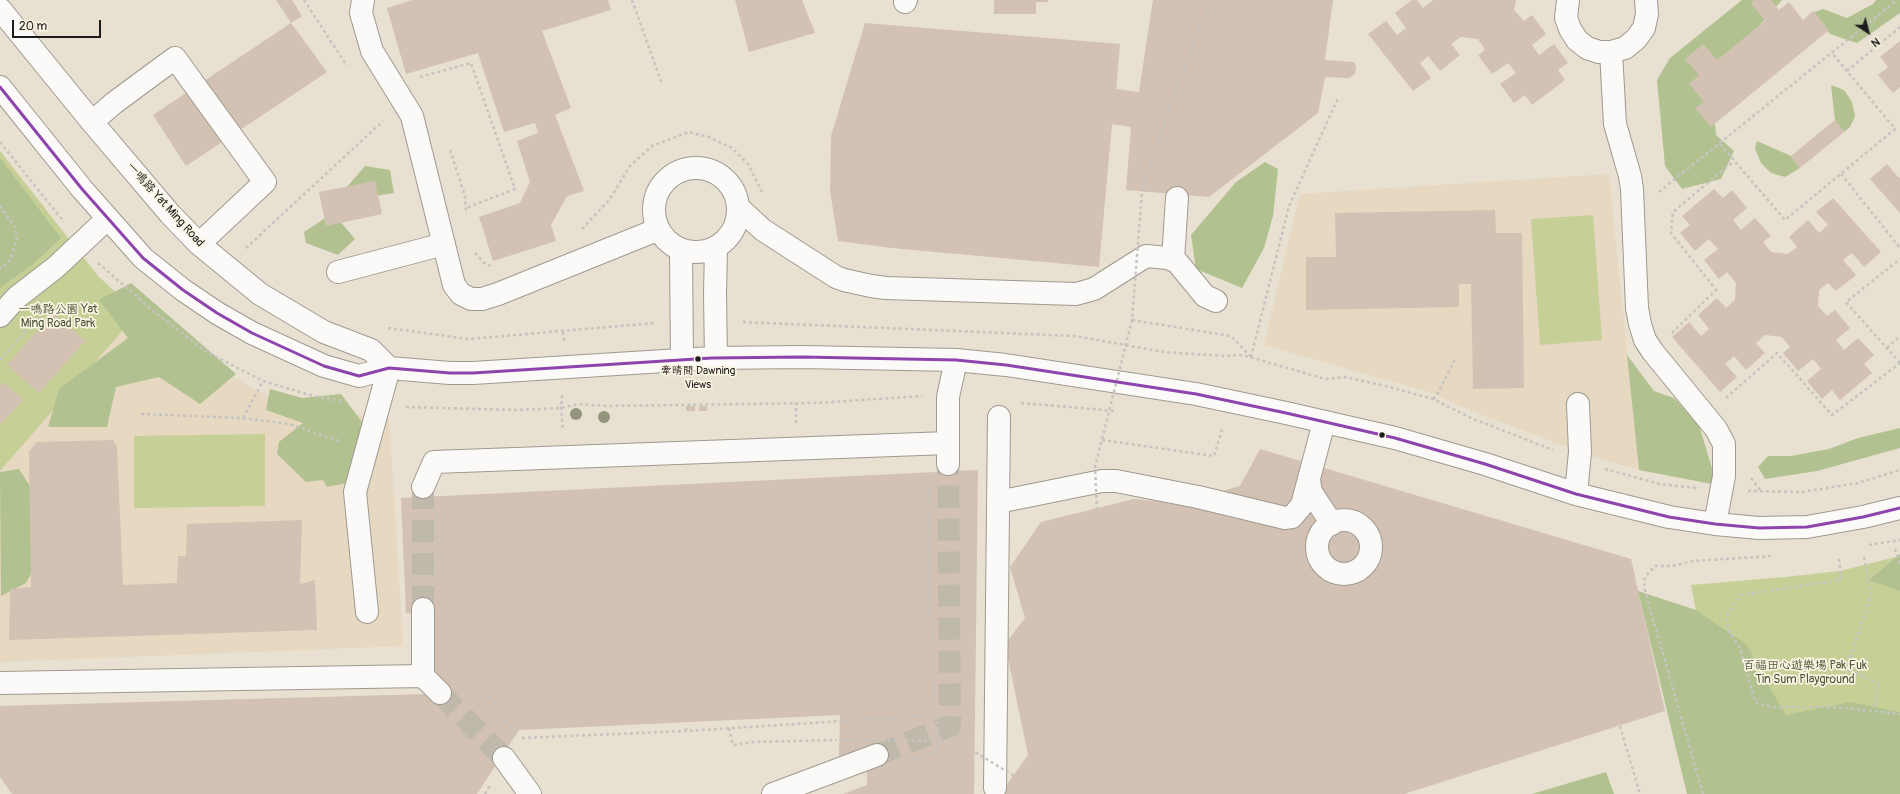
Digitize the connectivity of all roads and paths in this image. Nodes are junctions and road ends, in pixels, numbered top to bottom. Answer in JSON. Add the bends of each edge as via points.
{"nodes":[{"id":1,"x":304,"y":0,"type":"edge"},
{"id":2,"x":363,"y":0,"type":"edge"},
{"id":3,"x":632,"y":0,"type":"edge"},
{"id":4,"x":1210,"y":0,"type":"edge"},
{"id":5,"x":1568,"y":0,"type":"edge"},
{"id":6,"x":1646,"y":0,"type":"edge"},
{"id":7,"x":1897,"y":0,"type":"edge"},
{"id":8,"x":0,"y":9,"type":"edge"},
{"id":9,"x":1900,"y":27,"type":"edge"},
{"id":10,"x":1611,"y":52,"type":"junction"},
{"id":11,"x":1832,"y":53,"type":"junction"},
{"id":12,"x":350,"y":70,"type":"dead end"},
{"id":13,"x":1847,"y":71,"type":"junction"},
{"id":14,"x":412,"y":79,"type":"dead end"},
{"id":15,"x":662,"y":84,"type":"dead end"},
{"id":16,"x":0,"y":87,"type":"edge"},
{"id":17,"x":1338,"y":98,"type":"dead end"},
{"id":18,"x":380,"y":114,"type":"dead end"},
{"id":19,"x":92,"y":122,"type":"junction"},
{"id":20,"x":1720,"y":144,"type":"junction"},
{"id":21,"x":448,"y":145,"type":"dead end"},
{"id":22,"x":1734,"y":161,"type":"junction"},
{"id":23,"x":1841,"y":174,"type":"junction"},
{"id":24,"x":1657,"y":195,"type":"dead end"},
{"id":25,"x":764,"y":197,"type":"dead end"},
{"id":26,"x":1177,"y":198,"type":"dead end"},
{"id":27,"x":0,"y":206,"type":"edge"},
{"id":28,"x":466,"y":208,"type":"junction"},
{"id":29,"x":739,"y":208,"type":"junction"},
{"id":30,"x":466,"y":216,"type":"dead end"},
{"id":31,"x":107,"y":219,"type":"junction"},
{"id":32,"x":659,"y":229,"type":"junction"},
{"id":33,"x":578,"y":232,"type":"dead end"},
{"id":34,"x":199,"y":244,"type":"junction"},
{"id":35,"x":444,"y":244,"type":"junction"},
{"id":36,"x":716,"y":248,"type":"junction"},
{"id":37,"x":1900,"y":248,"type":"edge"},
{"id":38,"x":681,"y":250,"type":"junction"},
{"id":39,"x":243,"y":251,"type":"dead end"},
{"id":40,"x":473,"y":251,"type":"dead end"},
{"id":41,"x":1900,"y":259,"type":"edge"},
{"id":42,"x":1173,"y":260,"type":"junction"},
{"id":43,"x":496,"y":269,"type":"dead end"},
{"id":44,"x":0,"y":270,"type":"edge"},
{"id":45,"x":338,"y":272,"type":"dead end"},
{"id":46,"x":1712,"y":286,"type":"dead end"},
{"id":47,"x":1719,"y":287,"type":"dead end"},
{"id":48,"x":1216,"y":301,"type":"dead end"},
{"id":49,"x":0,"y":316,"type":"edge"},
{"id":50,"x":1132,"y":320,"type":"junction"},
{"id":51,"x":1900,"y":336,"type":"edge"},
{"id":52,"x":1668,"y":338,"type":"dead end"},
{"id":53,"x":1887,"y":348,"type":"junction"},
{"id":54,"x":1456,"y":357,"type":"dead end"},
{"id":55,"x":716,"y":359,"type":"junction"},
{"id":56,"x":682,"y":360,"type":"junction"},
{"id":57,"x":956,"y":360,"type":"junction"},
{"id":58,"x":1900,"y":363,"type":"edge"},
{"id":59,"x":388,"y":368,"type":"junction"},
{"id":60,"x":263,"y":381,"type":"dead end"},
{"id":61,"x":1433,"y":399,"type":"dead end"},
{"id":62,"x":1721,"y":402,"type":"dead end"},
{"id":63,"x":1578,"y":404,"type":"dead end"},
{"id":64,"x":141,"y":414,"type":"dead end"},
{"id":65,"x":999,"y":417,"type":"dead end"},
{"id":66,"x":243,"y":418,"type":"junction"},
{"id":67,"x":1324,"y":422,"type":"junction"},
{"id":68,"x":1222,"y":429,"type":"dead end"},
{"id":69,"x":1102,"y":440,"type":"junction"},
{"id":70,"x":365,"y":450,"type":"junction"},
{"id":71,"x":1900,"y":470,"type":"edge"},
{"id":72,"x":930,"y":479,"type":"dead end"},
{"id":73,"x":1309,"y":480,"type":"junction"},
{"id":74,"x":423,"y":487,"type":"tunnel mouth"},
{"id":75,"x":1748,"y":491,"type":"dead end"},
{"id":76,"x":1576,"y":494,"type":"junction"},
{"id":77,"x":998,"y":502,"type":"junction"},
{"id":78,"x":1302,"y":505,"type":"junction"},
{"id":79,"x":1900,"y":508,"type":"edge"},
{"id":80,"x":436,"y":509,"type":"dead end"},
{"id":81,"x":1097,"y":510,"type":"dead end"},
{"id":82,"x":1332,"y":524,"type":"junction"},
{"id":83,"x":1715,"y":524,"type":"junction"},
{"id":84,"x":1900,"y":540,"type":"edge"},
{"id":85,"x":1861,"y":546,"type":"dead end"},
{"id":86,"x":1895,"y":549,"type":"dead end"},
{"id":87,"x":1319,"y":555,"type":"junction"},
{"id":88,"x":1780,"y":556,"type":"dead end"},
{"id":89,"x":1864,"y":557,"type":"dead end"},
{"id":90,"x":1839,"y":559,"type":"dead end"},
{"id":91,"x":1900,"y":565,"type":"edge"},
{"id":92,"x":430,"y":602,"type":"joint"},
{"id":93,"x":367,"y":612,"type":"dead end"},
{"id":94,"x":446,"y":638,"type":"dead end"},
{"id":95,"x":423,"y":676,"type":"junction"},
{"id":96,"x":0,"y":683,"type":"edge"},
{"id":97,"x":440,"y":693,"type":"tunnel mouth"},
{"id":98,"x":1874,"y":707,"type":"dead end"},
{"id":99,"x":1900,"y":714,"type":"edge"},
{"id":100,"x":936,"y":715,"type":"junction"},
{"id":101,"x":687,"y":725,"type":"dead end"},
{"id":102,"x":1620,"y":726,"type":"dead end"},
{"id":103,"x":729,"y":728,"type":"junction"},
{"id":104,"x":686,"y":731,"type":"junction"},
{"id":105,"x":504,"y":758,"type":"tunnel mouth"},
{"id":106,"x":886,"y":761,"type":"joint"},
{"id":107,"x":1014,"y":776,"type":"dead end"},
{"id":108,"x":492,"y":782,"type":"dead end"},
{"id":109,"x":994,"y":788,"type":"dead end"},
{"id":110,"x":485,"y":794,"type":"edge"},
{"id":111,"x":530,"y":794,"type":"edge"},
{"id":112,"x":773,"y":794,"type":"edge"},
{"id":113,"x":1640,"y":794,"type":"edge"},
{"id":114,"x":1702,"y":794,"type":"edge"}],
"edges":[{"from":1,"to":12,"type":"path"},
{"from":2,"to":35,"type":"street","via":[[361,13],[372,51],[412,116]]},
{"from":3,"to":15,"type":"path"},
{"from":4,"to":50,"type":"path","bridge":true,"via":[[1168,108],[1142,191]]},
{"from":5,"to":10,"type":"street","via":[[1566,18],[1577,40],[1587,48]]},
{"from":6,"to":10,"type":"street","via":[[1644,28],[1625,48]]},
{"from":7,"to":11,"type":"path"},
{"from":8,"to":19,"type":"street","name":"一鳴路 Yat Ming Road"},
{"from":9,"to":13,"type":"path"},
{"from":10,"to":83,"type":"street","via":[[1615,124],[1632,189],[1637,308],[1640,324],[1645,340],[1653,352],[1716,429],[1724,444],[1724,476]]},
{"from":11,"to":13,"type":"path"},
{"from":11,"to":20,"type":"path"},
{"from":13,"to":23,"type":"path","via":[[1895,129]]},
{"from":14,"to":28,"type":"path","via":[[471,63],[515,189]]},
{"from":16,"to":31,"type":"street"},
{"from":17,"to":50,"type":"path","via":[[1289,206],[1252,357],[1231,336]]},
{"from":18,"to":39,"type":"path","via":[[384,121]]},
{"from":19,"to":34,"type":"street","name":"一鳴路 Yat Ming Road","via":[[170,214]]},
{"from":19,"to":34,"type":"street","via":[[175,58],[265,182]]},
{"from":20,"to":22,"type":"path"},
{"from":20,"to":24,"type":"path"},
{"from":21,"to":28,"type":"path","via":[[465,196]]},
{"from":22,"to":23,"type":"path","via":[[1785,220]]},
{"from":22,"to":46,"type":"path","via":[[1673,212],[1671,233]]},
{"from":23,"to":37,"type":"path"},
{"from":25,"to":33,"type":"path","via":[[748,164],[732,148],[709,137],[690,132],[652,146],[630,166],[610,199]]},
{"from":26,"to":42,"type":"street"},
{"from":27,"to":44,"type":"path","via":[[15,227],[17,239],[10,260]]},
{"from":28,"to":30,"type":"path"},
{"from":29,"to":32,"type":"street","via":[[737,195],[729,182],[706,168],[691,168],[678,172],[666,180],[658,192],[654,205],[654,219]]},
{"from":29,"to":36,"type":"street","via":[[737,222],[731,235]]},
{"from":29,"to":42,"type":"street","via":[[763,230],[836,277],[886,288],[1076,294],[1094,289],[1146,256]]},
{"from":31,"to":49,"type":"street","via":[[56,266],[16,298]]},
{"from":31,"to":59,"type":"street","via":[[143,258],[183,290],[252,333],[324,366],[359,376]]},
{"from":32,"to":35,"type":"street","via":[[482,299],[470,299],[461,294],[454,284]]},
{"from":32,"to":38,"type":"street","via":[[669,243]]},
{"from":34,"to":59,"type":"street","name":"一鳴路 Yat Ming Road","via":[[260,294],[324,332],[371,350]]},
{"from":35,"to":45,"type":"street"},
{"from":36,"to":38,"type":"street","via":[[695,253]]},
{"from":36,"to":55,"type":"street"},
{"from":38,"to":56,"type":"street"},
{"from":40,"to":43,"type":"path","via":[[484,263]]},
{"from":41,"to":53,"type":"path","via":[[1846,302]]},
{"from":42,"to":48,"type":"street","via":[[1205,296]]},
{"from":47,"to":52,"type":"path"},
{"from":50,"to":69,"type":"path","bridge":true},
{"from":51,"to":53,"type":"path"},
{"from":53,"to":58,"type":"path"},
{"from":54,"to":61,"type":"path","via":[[1437,396]]},
{"from":55,"to":56,"type":"street"},
{"from":55,"to":57,"type":"street","via":[[802,357]]},
{"from":56,"to":59,"type":"street","via":[[473,373]]},
{"from":57,"to":67,"type":"street","via":[[1006,364],[1196,394]]},
{"from":57,"to":74,"type":"street","via":[[948,397],[948,453],[434,462]]},
{"from":58,"to":62,"type":"path","via":[[1832,415],[1778,353]]},
{"from":59,"to":70,"type":"street"},
{"from":60,"to":66,"type":"path"},
{"from":63,"to":76,"type":"street","via":[[1580,452]]},
{"from":64,"to":66,"type":"path"},
{"from":65,"to":77,"type":"street"},
{"from":66,"to":70,"type":"path","via":[[289,424]]},
{"from":67,"to":73,"type":"street"},
{"from":67,"to":76,"type":"street","via":[[1395,438]]},
{"from":68,"to":69,"type":"path","via":[[1214,456]]},
{"from":69,"to":81,"type":"path","bridge":true,"via":[[1095,466]]},
{"from":70,"to":93,"type":"street","via":[[355,492]]},
{"from":71,"to":75,"type":"path","via":[[1858,483],[1802,492]]},
{"from":72,"to":100,"type":"path","via":[[929,602]]},
{"from":73,"to":78,"type":"street"},
{"from":73,"to":82,"type":"street","via":[[1311,492]]},
{"from":76,"to":83,"type":"street","via":[[1669,517]]},
{"from":77,"to":78,"type":"street","via":[[1102,481],[1116,481],[1285,518],[1292,517]]},
{"from":77,"to":109,"type":"street"},
{"from":78,"to":87,"type":"street"},
{"from":79,"to":83,"type":"street","via":[[1807,527],[1759,528]]},
{"from":80,"to":92,"type":"path"},
{"from":82,"to":87,"type":"street","via":[[1319,539]]},
{"from":82,"to":87,"type":"street","via":[[1344,521],[1361,526],[1371,542],[1368,560],[1355,572],[1336,573],[1322,563]]},
{"from":84,"to":85,"type":"path"},
{"from":86,"to":91,"type":"path"},
{"from":88,"to":114,"type":"path","via":[[1692,561],[1672,566],[1655,566],[1645,577],[1644,587]]},
{"from":89,"to":98,"type":"path","via":[[1871,596],[1846,669],[1880,684]]},
{"from":90,"to":99,"type":"path","via":[[1841,580],[1741,596],[1727,615],[1728,630],[1740,648],[1755,702],[1771,707],[1833,706]]},
{"from":92,"to":95,"type":"street"},
{"from":94,"to":104,"type":"path","via":[[520,739]]},
{"from":95,"to":96,"type":"street"},
{"from":95,"to":97,"type":"street"},
{"from":100,"to":103,"type":"path"},
{"from":100,"to":106,"type":"path","via":[[939,750]]},
{"from":101,"to":104,"type":"path"},
{"from":102,"to":113,"type":"path"},
{"from":103,"to":104,"type":"path"},
{"from":103,"to":107,"type":"path","bridge":true,"via":[[733,745],[754,742],[840,740],[952,741]]},
{"from":105,"to":111,"type":"street"},
{"from":106,"to":112,"type":"street"},
{"from":108,"to":110,"type":"path"}]}
